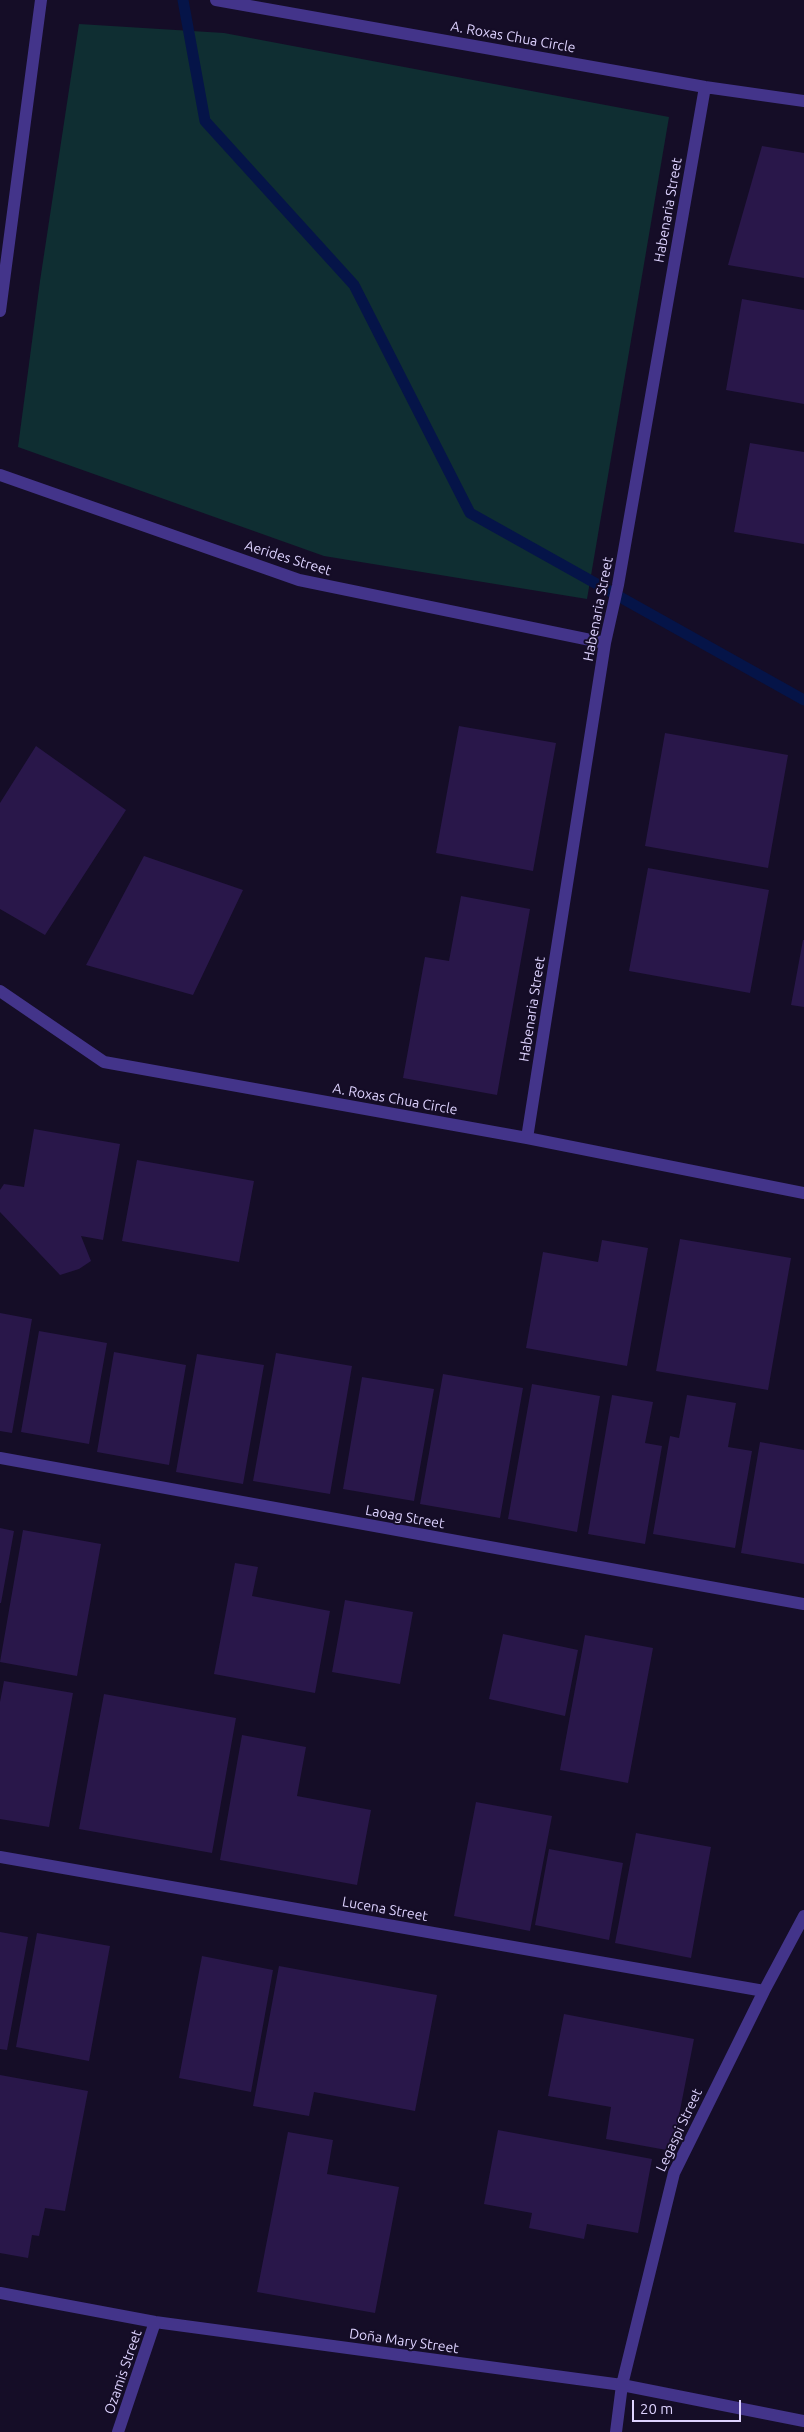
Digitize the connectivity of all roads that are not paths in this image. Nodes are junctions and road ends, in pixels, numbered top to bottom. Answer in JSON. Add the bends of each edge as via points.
{"nodes":[{"id":1,"x":41,"y":0,"type":"edge"},
{"id":2,"x":216,"y":0,"type":"edge"},
{"id":3,"x":705,"y":87,"type":"junction"},
{"id":4,"x":804,"y":101,"type":"edge"},
{"id":5,"x":0,"y":311,"type":"edge"},
{"id":6,"x":0,"y":475,"type":"edge"},
{"id":7,"x":605,"y":643,"type":"junction"},
{"id":8,"x":0,"y":991,"type":"edge"},
{"id":9,"x":526,"y":1138,"type":"junction"},
{"id":10,"x":804,"y":1193,"type":"edge"},
{"id":11,"x":0,"y":1458,"type":"edge"},
{"id":12,"x":804,"y":1604,"type":"edge"},
{"id":13,"x":0,"y":1857,"type":"edge"},
{"id":14,"x":804,"y":1916,"type":"edge"},
{"id":15,"x":764,"y":1991,"type":"junction"},
{"id":16,"x":0,"y":2293,"type":"edge"},
{"id":17,"x":155,"y":2322,"type":"junction"},
{"id":18,"x":622,"y":2385,"type":"junction"},
{"id":19,"x":804,"y":2421,"type":"edge"},
{"id":20,"x":118,"y":2432,"type":"edge"},
{"id":21,"x":616,"y":2432,"type":"edge"}],
"edges":[{"from":1,"to":5,"type":"street"},
{"from":2,"to":3,"type":"street","name":"A. Roxas Chua Circle"},
{"from":3,"to":4,"type":"street","name":"A. Roxas Chua Circle"},
{"from":3,"to":7,"type":"street","name":"Habenaria Street","via":[[618,585]]},
{"from":6,"to":7,"type":"street","name":"Aerides Street","via":[[299,580]]},
{"from":7,"to":9,"type":"street","name":"Habenaria Street"},
{"from":8,"to":9,"type":"street","name":"A. Roxas Chua Circle","via":[[104,1062]]},
{"from":9,"to":10,"type":"street","name":"A. Roxas Chua Circle"},
{"from":11,"to":12,"type":"street","name":"Laoag Street"},
{"from":13,"to":15,"type":"street","name":"Lucena Street"},
{"from":14,"to":15,"type":"street","name":"Legaspi Street"},
{"from":15,"to":18,"type":"street","name":"Legaspi Street","via":[[674,2173]]},
{"from":16,"to":17,"type":"street","name":"Doña Mary Street"},
{"from":17,"to":18,"type":"street","name":"Doña Mary Street"},
{"from":17,"to":20,"type":"street","name":"Ozamis Street"},
{"from":18,"to":19,"type":"street","name":"Doña Mary Street"},
{"from":18,"to":21,"type":"street","name":"Legaspi Street"}]}
